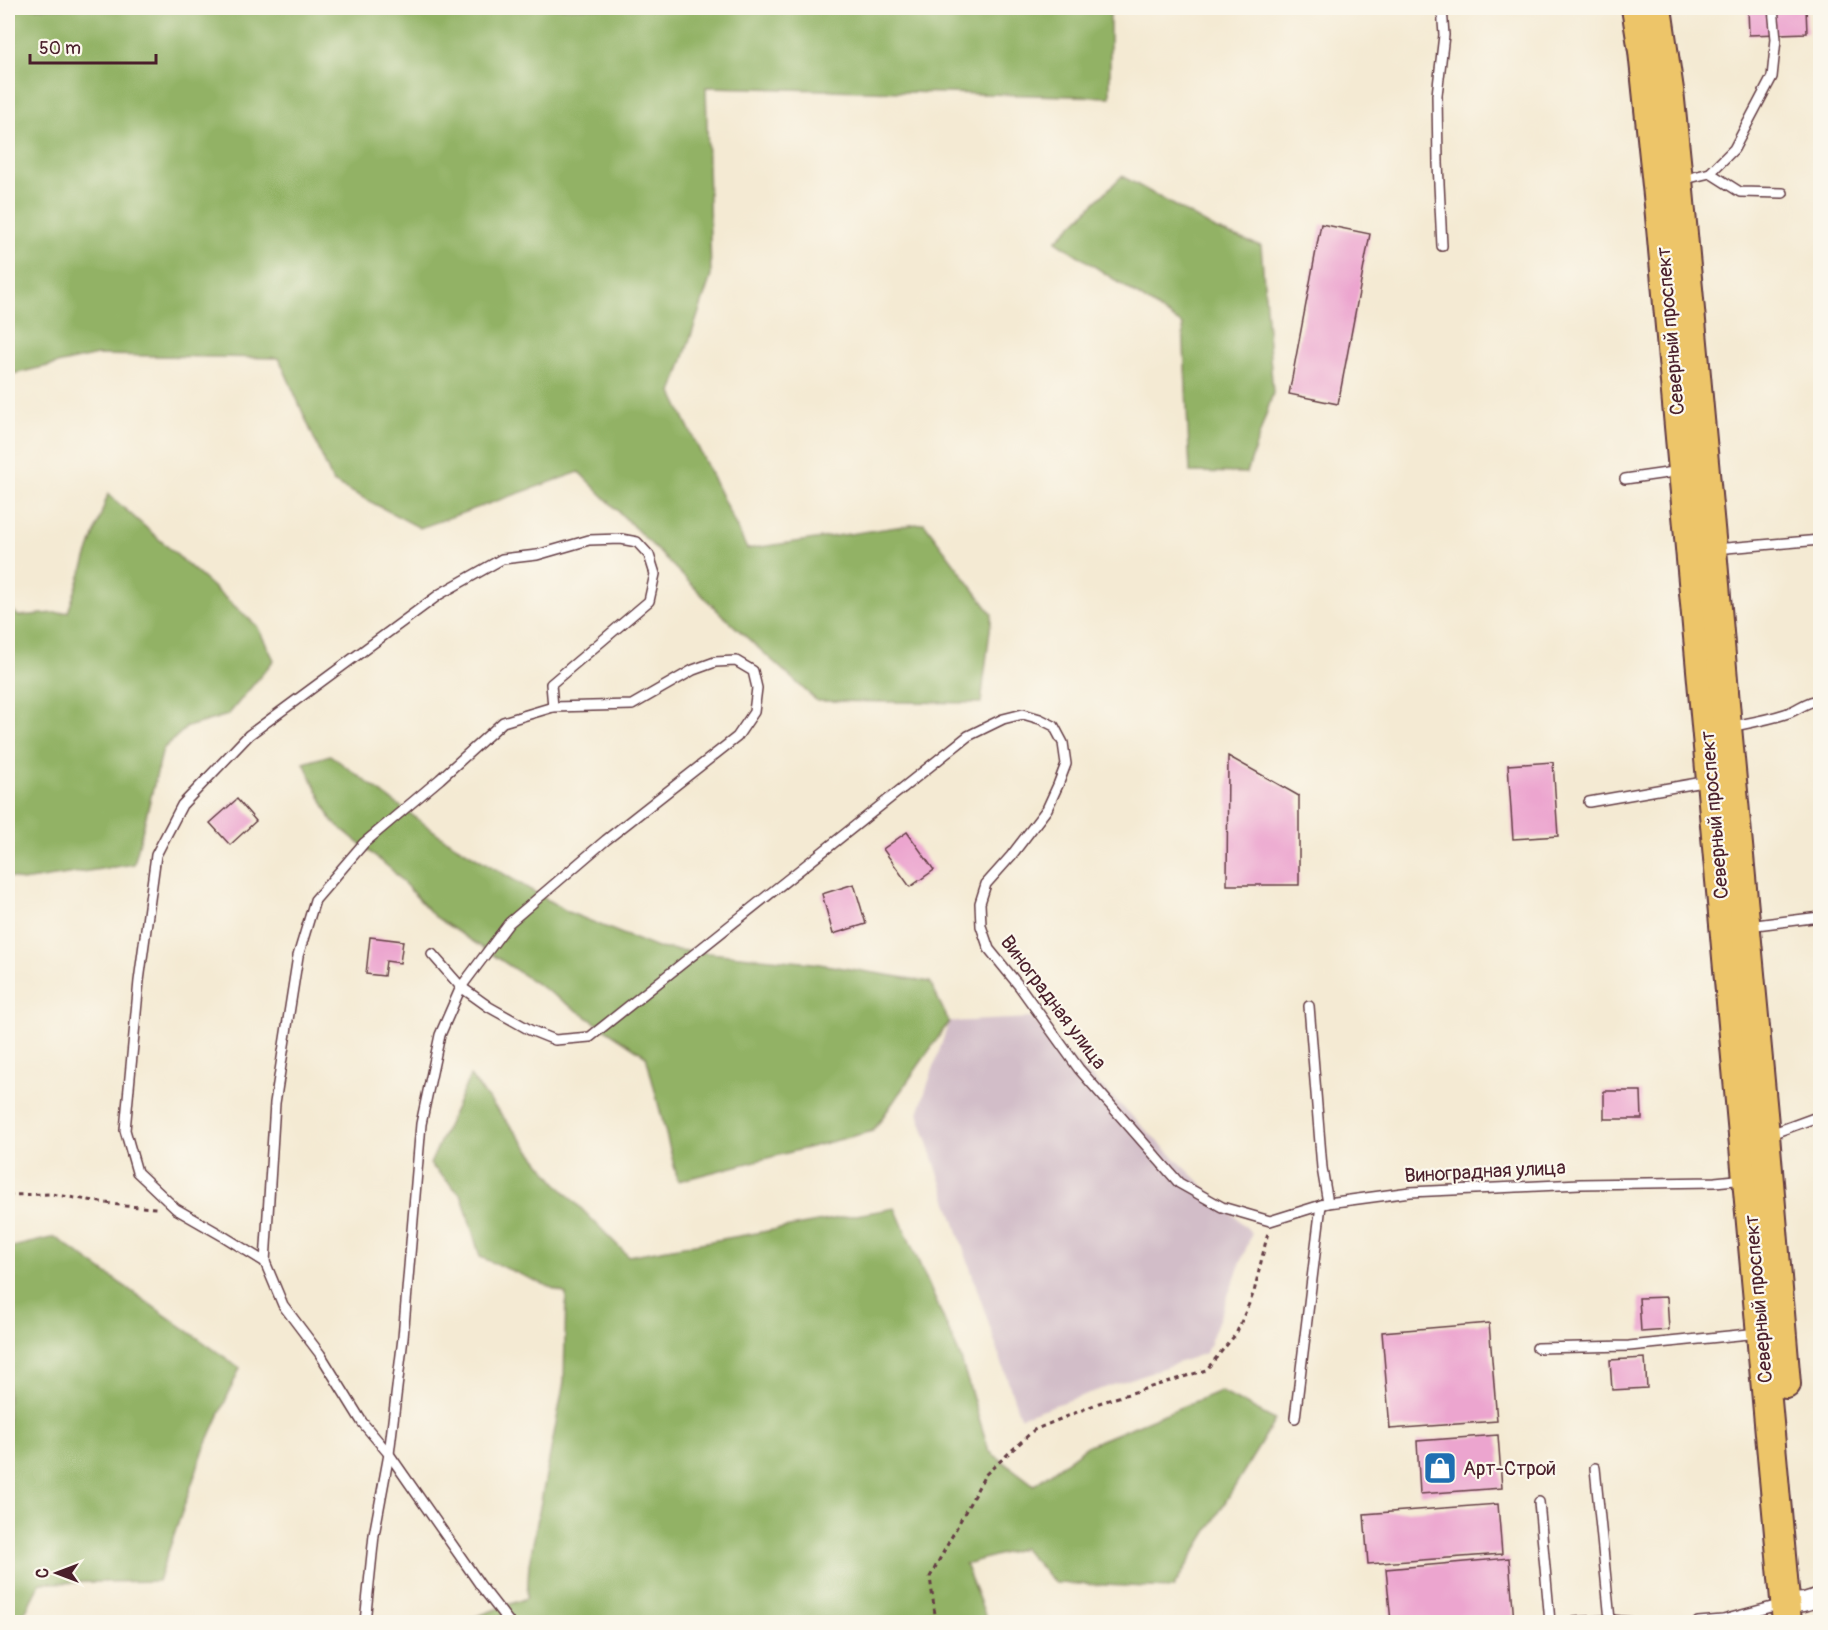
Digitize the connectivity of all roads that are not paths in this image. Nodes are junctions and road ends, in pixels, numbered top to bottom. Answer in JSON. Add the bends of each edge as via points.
{"nodes":[{"id":1,"x":1442,"y":8,"type":"edge"},
{"id":2,"x":1636,"y":8,"type":"edge"},
{"id":3,"x":1657,"y":8,"type":"edge"},
{"id":4,"x":1773,"y":8,"type":"edge"},
{"id":5,"x":1710,"y":173,"type":"junction"},
{"id":6,"x":1678,"y":180,"type":"junction"},
{"id":7,"x":1783,"y":193,"type":"dead end"},
{"id":8,"x":1442,"y":246,"type":"dead end"},
{"id":9,"x":1683,"y":471,"type":"junction"},
{"id":10,"x":1625,"y":479,"type":"dead end"},
{"id":11,"x":1821,"y":540,"type":"edge"},
{"id":12,"x":1712,"y":549,"type":"junction"},
{"id":13,"x":1821,"y":700,"type":"edge"},
{"id":14,"x":553,"y":707,"type":"junction"},
{"id":15,"x":1726,"y":727,"type":"junction"},
{"id":16,"x":1711,"y":781,"type":"junction"},
{"id":17,"x":1589,"y":802,"type":"dead end"},
{"id":18,"x":1821,"y":917,"type":"edge"},
{"id":19,"x":1745,"y":926,"type":"junction"},
{"id":20,"x":432,"y":954,"type":"dead end"},
{"id":21,"x":462,"y":987,"type":"junction"},
{"id":22,"x":1309,"y":1006,"type":"dead end"},
{"id":23,"x":1821,"y":1116,"type":"edge"},
{"id":24,"x":1765,"y":1136,"type":"junction"},
{"id":25,"x":1748,"y":1178,"type":"junction"},
{"id":26,"x":1325,"y":1204,"type":"junction"},
{"id":27,"x":265,"y":1262,"type":"junction"},
{"id":28,"x":1761,"y":1332,"type":"junction"},
{"id":29,"x":1537,"y":1348,"type":"dead end"},
{"id":30,"x":1295,"y":1418,"type":"dead end"},
{"id":31,"x":389,"y":1454,"type":"junction"},
{"id":32,"x":1595,"y":1468,"type":"dead end"},
{"id":33,"x":1539,"y":1502,"type":"dead end"},
{"id":34,"x":1801,"y":1609,"type":"edge"},
{"id":35,"x":1610,"y":1620,"type":"junction"},
{"id":36,"x":365,"y":1623,"type":"edge"},
{"id":37,"x":509,"y":1623,"type":"edge"},
{"id":38,"x":1550,"y":1623,"type":"edge"},
{"id":39,"x":1574,"y":1623,"type":"edge"},
{"id":40,"x":1632,"y":1623,"type":"edge"},
{"id":41,"x":1698,"y":1623,"type":"edge"}],
"edges":[{"from":1,"to":8,"type":"lane","via":[[1444,35],[1437,95]]},
{"from":2,"to":9,"type":"main road","name":"Северный проспект","via":[[1658,193]]},
{"from":3,"to":6,"type":"main road","name":"Северный проспект"},
{"from":4,"to":5,"type":"lane","via":[[1776,39],[1772,77],[1734,149]]},
{"from":5,"to":6,"type":"lane"},
{"from":5,"to":7,"type":"lane","via":[[1740,192]]},
{"from":6,"to":12,"type":"main road","name":"Северный проспект"},
{"from":9,"to":10,"type":"lane"},
{"from":9,"to":16,"type":"main road","name":"Северный проспект"},
{"from":11,"to":12,"type":"lane"},
{"from":12,"to":15,"type":"main road","name":"Северный проспект"},
{"from":13,"to":15,"type":"lane","via":[[1810,701],[1789,713]]},
{"from":14,"to":21,"type":"lane","via":[[632,705],[693,670],[716,662],[736,661],[753,671],[757,688],[754,712],[737,737],[509,923]]},
{"from":14,"to":27,"type":"lane","via":[[503,722],[364,843],[315,900],[298,956],[275,1103]]},
{"from":14,"to":27,"type":"lane","via":[[551,684],[649,601],[655,574],[649,555],[637,542],[589,540],[537,555],[502,559],[440,594],[249,735],[182,806],[156,855],[125,1130],[137,1172],[176,1209]]},
{"from":15,"to":19,"type":"main road","name":"Северный проспект"},
{"from":16,"to":17,"type":"lane"},
{"from":16,"to":25,"type":"main road","name":"Северный проспект"},
{"from":18,"to":19,"type":"lane"},
{"from":19,"to":24,"type":"main road","name":"Северный проспект"},
{"from":20,"to":21,"type":"lane"},
{"from":21,"to":26,"type":"lane","name":"Виноградная улица","via":[[489,1007],[555,1040],[590,1038],[968,736],[1023,714],[1054,726],[1063,743],[1066,764],[1047,809],[986,884],[980,903],[988,949],[1080,1069],[1179,1183],[1222,1207],[1270,1221]]},
{"from":21,"to":31,"type":"lane","via":[[440,1035],[421,1124]]},
{"from":22,"to":26,"type":"lane"},
{"from":23,"to":24,"type":"lane"},
{"from":24,"to":34,"type":"main road","name":"Северный проспект"},
{"from":25,"to":26,"type":"lane","name":"Виноградная улица","via":[[1410,1192]]},
{"from":25,"to":28,"type":"main road","name":"Северный проспект"},
{"from":26,"to":30,"type":"lane"},
{"from":27,"to":31,"type":"lane","via":[[283,1305],[320,1354],[362,1422]]},
{"from":28,"to":29,"type":"lane","via":[[1629,1346]]},
{"from":28,"to":34,"type":"main road","name":"Северный проспект"},
{"from":31,"to":36,"type":"lane","via":[[374,1535]]},
{"from":31,"to":37,"type":"lane"},
{"from":32,"to":35,"type":"lane"},
{"from":33,"to":38,"type":"lane"},
{"from":34,"to":41,"type":"lane"},
{"from":35,"to":39,"type":"lane"},
{"from":35,"to":40,"type":"lane"}]}
